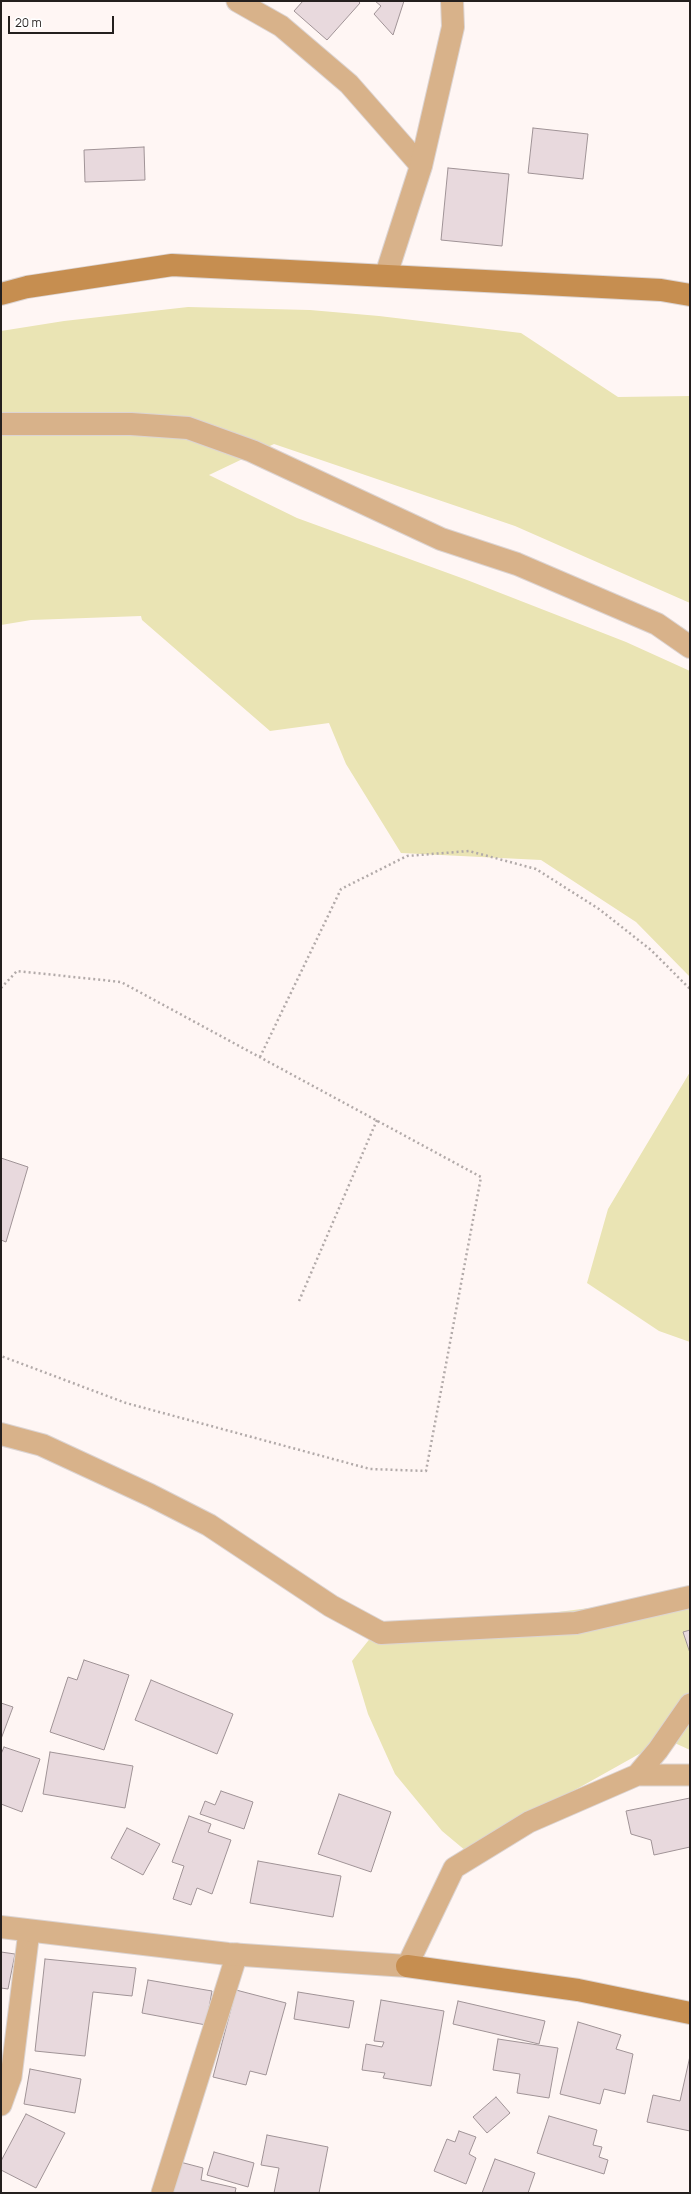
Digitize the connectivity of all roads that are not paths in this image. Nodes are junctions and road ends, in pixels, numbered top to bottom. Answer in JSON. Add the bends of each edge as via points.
{"nodes":[{"id":1,"x":237,"y":1,"type":"edge"},
{"id":2,"x":452,"y":1,"type":"edge"},
{"id":3,"x":421,"y":166,"type":"junction"},
{"id":4,"x":386,"y":275,"type":"junction"},
{"id":5,"x":1,"y":294,"type":"edge"},
{"id":6,"x":690,"y":295,"type":"edge"},
{"id":7,"x":1,"y":424,"type":"edge"},
{"id":8,"x":690,"y":647,"type":"edge"},
{"id":9,"x":1,"y":1434,"type":"edge"},
{"id":10,"x":690,"y":1597,"type":"edge"},
{"id":11,"x":690,"y":1704,"type":"edge"},
{"id":12,"x":690,"y":1774,"type":"edge"},
{"id":13,"x":637,"y":1775,"type":"junction"},
{"id":14,"x":1,"y":1927,"type":"edge"},
{"id":15,"x":29,"y":1931,"type":"junction"},
{"id":16,"x":237,"y":1954,"type":"junction"},
{"id":17,"x":407,"y":1966,"type":"junction"},
{"id":18,"x":690,"y":2013,"type":"edge"},
{"id":19,"x":1,"y":2105,"type":"edge"},
{"id":20,"x":162,"y":2193,"type":"edge"}],
"edges":[{"from":1,"to":3,"type":"lane","via":[[281,26],[349,84]]},
{"from":2,"to":3,"type":"street","via":[[453,27]]},
{"from":3,"to":4,"type":"street"},
{"from":4,"to":5,"type":"street","via":[[172,265],[27,287]]},
{"from":4,"to":6,"type":"street","via":[[661,290]]},
{"from":7,"to":8,"type":"street","via":[[131,424],[188,428],[252,451],[441,539],[517,564],[657,624]]},
{"from":9,"to":10,"type":"street","via":[[42,1445],[196,1518],[331,1606],[381,1633],[576,1623]]},
{"from":11,"to":13,"type":"lane"},
{"from":12,"to":13,"type":"lane"},
{"from":13,"to":17,"type":"lane","via":[[529,1822],[454,1868]]},
{"from":14,"to":15,"type":"street"},
{"from":15,"to":16,"type":"street"},
{"from":15,"to":19,"type":"lane","via":[[11,2077]]},
{"from":16,"to":17,"type":"street"},
{"from":16,"to":20,"type":"lane"},
{"from":17,"to":18,"type":"street","via":[[578,1990]]}]}
